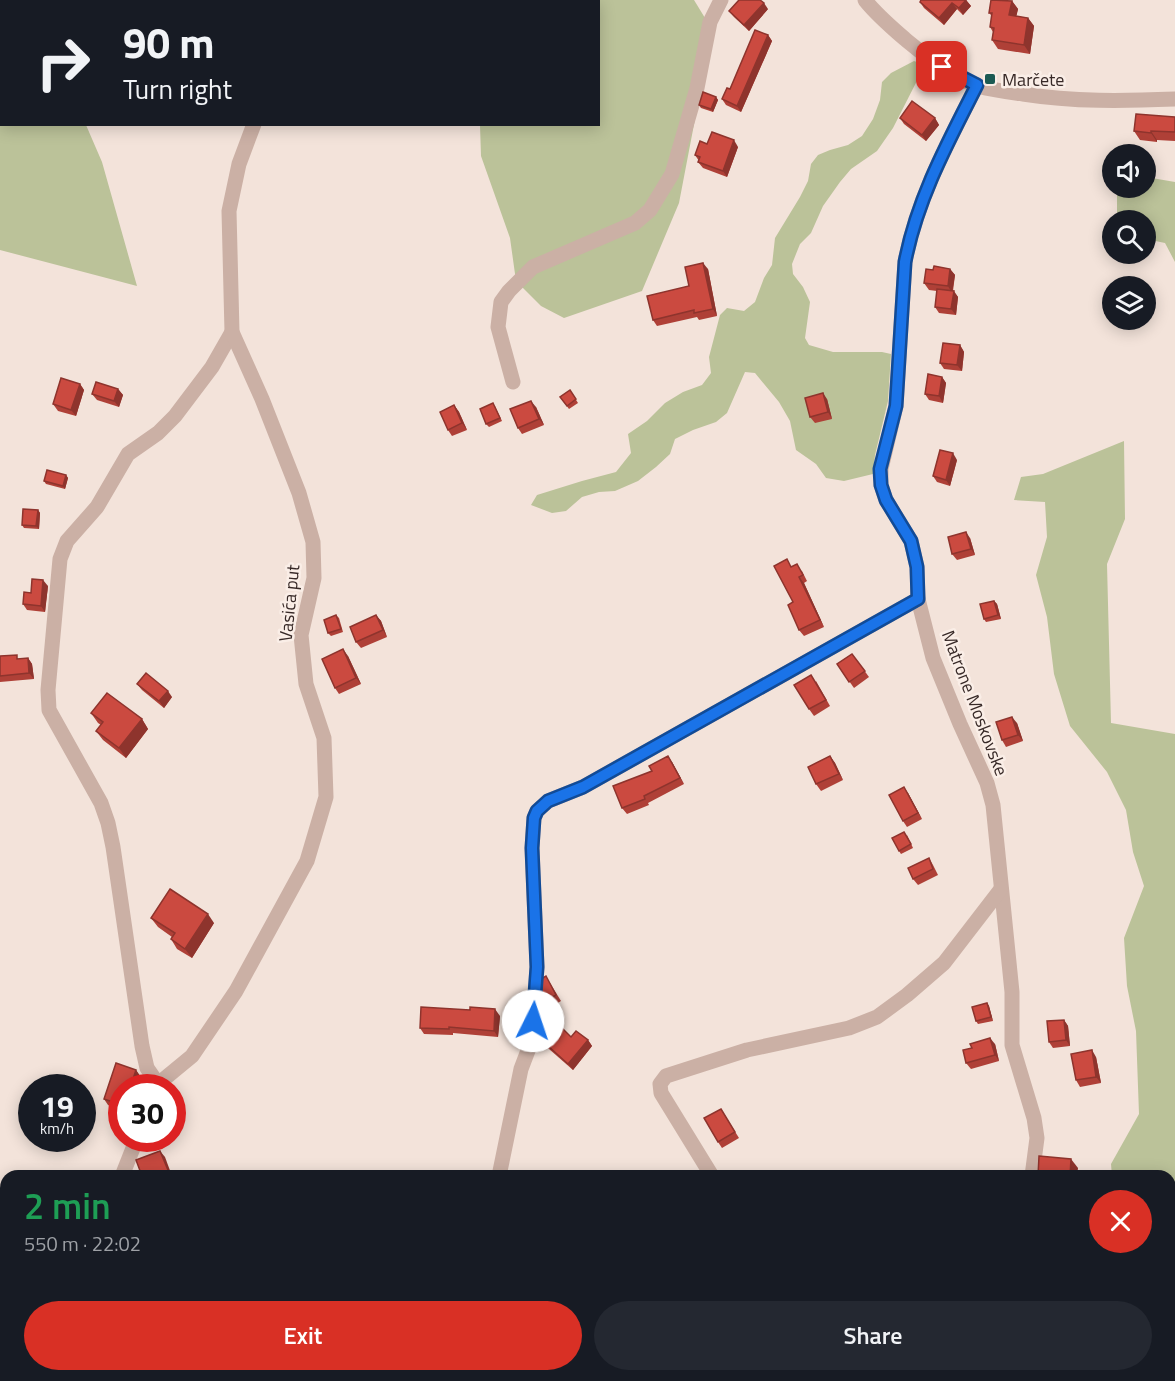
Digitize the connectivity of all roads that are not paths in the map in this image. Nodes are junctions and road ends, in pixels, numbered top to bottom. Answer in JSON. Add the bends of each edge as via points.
{"nodes":[{"id":1,"x":721,"y":0,"type":"edge"},
{"id":2,"x":865,"y":0,"type":"edge"},
{"id":3,"x":977,"y":85,"type":"junction"},
{"id":4,"x":1175,"y":99,"type":"edge"},
{"id":5,"x":253,"y":126,"type":"edge"},
{"id":6,"x":232,"y":332,"type":"junction"},
{"id":7,"x":513,"y":382,"type":"dead end"},
{"id":8,"x":918,"y":599,"type":"junction"},
{"id":9,"x":1001,"y":889,"type":"junction"},
{"id":10,"x":151,"y":1074,"type":"edge"},
{"id":11,"x":172,"y":1074,"type":"edge"},
{"id":12,"x":131,"y":1152,"type":"edge"},
{"id":13,"x":124,"y":1170,"type":"edge"},
{"id":14,"x":499,"y":1170,"type":"edge"},
{"id":15,"x":708,"y":1170,"type":"edge"},
{"id":16,"x":1033,"y":1170,"type":"edge"}],
"edges":[{"from":1,"to":7,"type":"street","via":[[710,22],[698,88],[672,174],[650,210],[635,223],[532,267],[501,302],[498,327]]},
{"from":2,"to":3,"type":"street","via":[[931,61]]},
{"from":3,"to":4,"type":"street","via":[[1025,95],[1083,100]]},
{"from":3,"to":8,"type":"street","name":"Matrone Moskovske","via":[[935,170],[907,250],[896,406],[880,469],[886,500],[911,541]]},
{"from":5,"to":6,"type":"street","name":"Vasića put","via":[[239,164],[229,211]]},
{"from":6,"to":10,"type":"street","via":[[212,367],[175,416],[128,454],[97,507],[67,541],[60,559],[49,710],[101,803],[108,823],[142,1046]]},
{"from":6,"to":11,"type":"street","name":"Vasića put","via":[[295,482],[313,542],[314,578],[301,634],[306,684],[324,738],[326,797],[307,861],[236,992],[192,1056]]},
{"from":8,"to":9,"type":"street","name":"Matrone Moskovske","via":[[933,658],[987,783],[993,805]]},
{"from":8,"to":14,"type":"street","via":[[583,787],[548,801],[537,811],[532,848],[537,967],[532,1040],[520,1069]]},
{"from":9,"to":15,"type":"street","via":[[944,963],[877,1017],[849,1028],[747,1050],[666,1077],[660,1084],[660,1093]]},
{"from":9,"to":16,"type":"street","name":"Matrone Moskovske","via":[[1012,992],[1012,1045],[1035,1118]]},
{"from":12,"to":13,"type":"street"}]}
